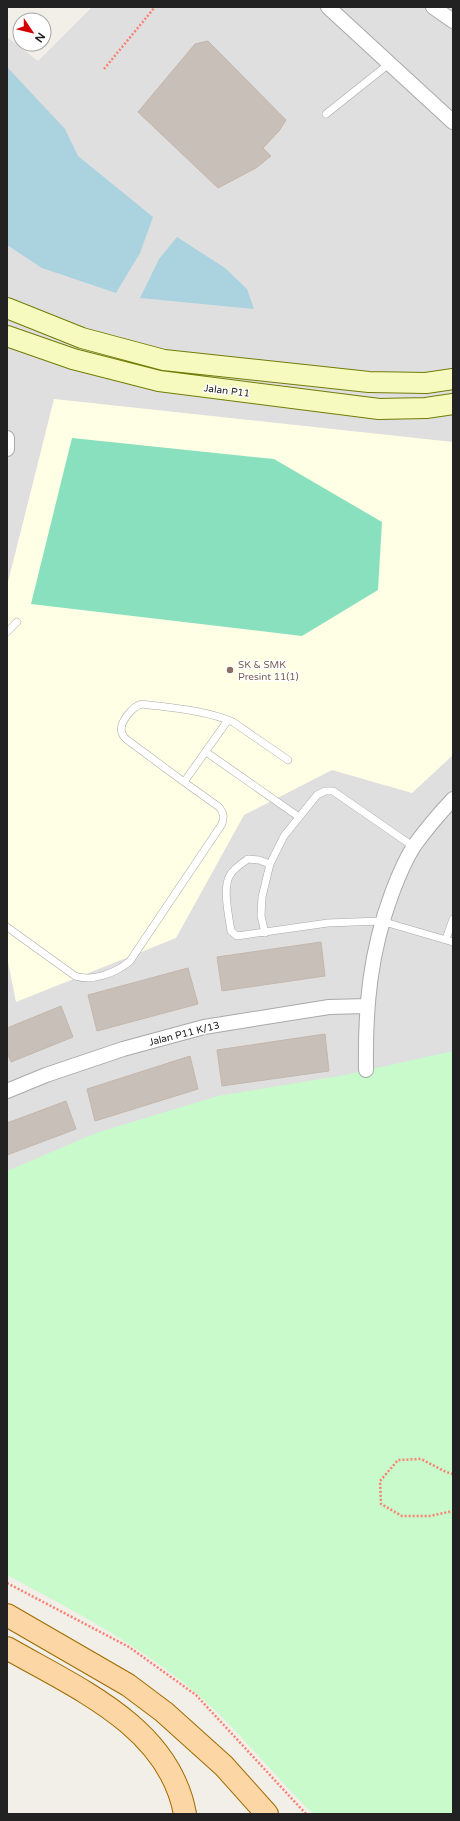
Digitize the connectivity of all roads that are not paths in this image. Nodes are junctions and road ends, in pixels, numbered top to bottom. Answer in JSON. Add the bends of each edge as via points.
{"nodes":[{"id":1,"x":328,"y":7,"type":"edge"},
{"id":2,"x":433,"y":7,"type":"edge"},
{"id":3,"x":453,"y":21,"type":"edge"},
{"id":4,"x":390,"y":63,"type":"junction"},
{"id":5,"x":326,"y":114,"type":"dead end"},
{"id":6,"x":453,"y":122,"type":"edge"},
{"id":7,"x":12,"y":311,"type":"edge"},
{"id":8,"x":7,"y":336,"type":"edge"},
{"id":9,"x":453,"y":379,"type":"edge"},
{"id":10,"x":453,"y":404,"type":"edge"},
{"id":11,"x":7,"y":438,"type":"edge"},
{"id":12,"x":7,"y":449,"type":"edge"},
{"id":13,"x":17,"y":622,"type":"dead end"},
{"id":14,"x":7,"y":632,"type":"edge"},
{"id":15,"x":228,"y":720,"type":"junction"},
{"id":16,"x":206,"y":752,"type":"junction"},
{"id":17,"x":288,"y":760,"type":"dead end"},
{"id":18,"x":184,"y":782,"type":"junction"},
{"id":19,"x":453,"y":799,"type":"edge"},
{"id":20,"x":299,"y":817,"type":"junction"},
{"id":21,"x":414,"y":847,"type":"junction"},
{"id":22,"x":270,"y":864,"type":"junction"},
{"id":23,"x":453,"y":919,"type":"edge"},
{"id":24,"x":381,"y":922,"type":"junction"},
{"id":25,"x":7,"y":927,"type":"edge"},
{"id":26,"x":265,"y":933,"type":"junction"},
{"id":27,"x":450,"y":940,"type":"edge"},
{"id":28,"x":367,"y":1006,"type":"junction"},
{"id":29,"x":366,"y":1070,"type":"dead end"},
{"id":30,"x":7,"y":1091,"type":"edge"},
{"id":31,"x":7,"y":1615,"type":"edge"},
{"id":32,"x":7,"y":1648,"type":"edge"},
{"id":33,"x":185,"y":1814,"type":"edge"},
{"id":34,"x":267,"y":1814,"type":"edge"}],
"edges":[{"from":1,"to":4,"type":"street"},
{"from":2,"to":3,"type":"street"},
{"from":4,"to":5,"type":"lane"},
{"from":4,"to":6,"type":"street"},
{"from":7,"to":9,"type":"main road","via":[[82,338],[164,360],[369,382],[426,383]]},
{"from":8,"to":10,"type":"main road","name":"Jalan P11","via":[[73,359],[159,382],[379,409],[426,408]]},
{"from":11,"to":12,"type":"street"},
{"from":13,"to":14,"type":"lane"},
{"from":15,"to":16,"type":"lane"},
{"from":15,"to":17,"type":"lane"},
{"from":15,"to":18,"type":"lane","via":[[210,714],[142,704],[131,710],[121,727],[124,737]]},
{"from":16,"to":18,"type":"lane"},
{"from":16,"to":20,"type":"lane"},
{"from":18,"to":25,"type":"lane","via":[[223,811],[222,824],[130,961],[115,970],[83,979],[75,976]]},
{"from":19,"to":21,"type":"street"},
{"from":20,"to":21,"type":"lane","via":[[316,795],[324,791],[333,791]]},
{"from":20,"to":22,"type":"lane","via":[[284,836]]},
{"from":21,"to":24,"type":"street","via":[[397,880]]},
{"from":22,"to":26,"type":"lane","via":[[262,897],[261,916]]},
{"from":22,"to":26,"type":"lane","via":[[248,859],[238,866],[229,876],[226,895],[231,931],[234,934],[237,936]]},
{"from":23,"to":27,"type":"lane"},
{"from":24,"to":26,"type":"lane","via":[[328,923]]},
{"from":24,"to":27,"type":"lane"},
{"from":24,"to":28,"type":"street","via":[[373,954]]},
{"from":28,"to":29,"type":"street"},
{"from":28,"to":30,"type":"street","name":"Jalan P11 K/13","via":[[329,1007],[204,1026],[123,1049]]},
{"from":31,"to":34,"type":"main road","via":[[128,1686],[164,1712],[224,1766]]},
{"from":32,"to":33,"type":"main road","via":[[93,1697],[118,1714],[140,1734],[158,1754],[176,1782]]}]}
